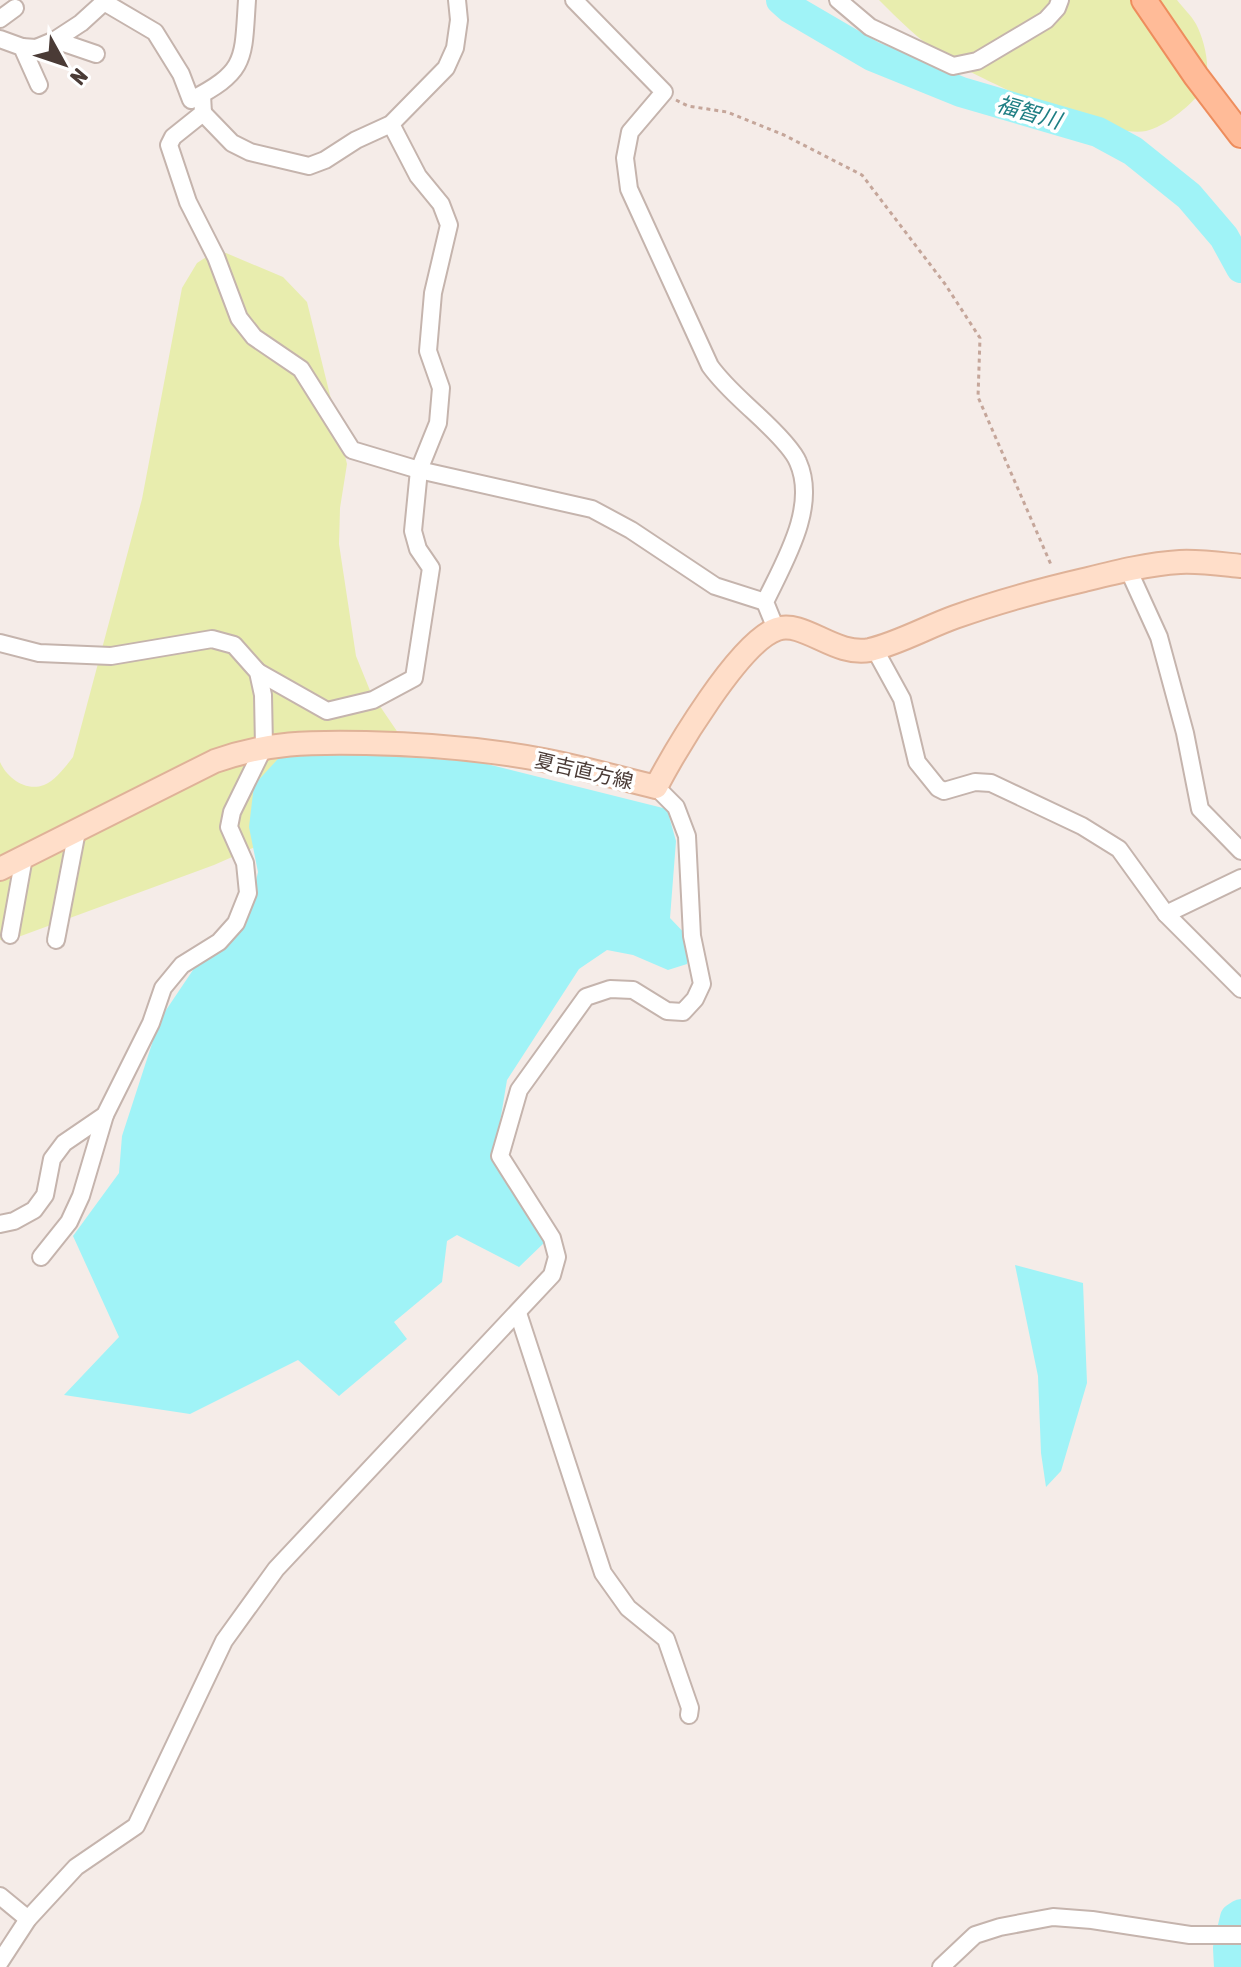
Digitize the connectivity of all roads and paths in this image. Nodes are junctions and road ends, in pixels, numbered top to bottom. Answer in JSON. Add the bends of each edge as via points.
{"nodes":[{"id":1,"x":247,"y":0,"type":"edge"},
{"id":2,"x":457,"y":0,"type":"edge"},
{"id":3,"x":574,"y":0,"type":"edge"},
{"id":4,"x":838,"y":0,"type":"edge"},
{"id":5,"x":1060,"y":0,"type":"edge"},
{"id":6,"x":1144,"y":0,"type":"edge"},
{"id":7,"x":15,"y":8,"type":"dead end"},
{"id":8,"x":0,"y":19,"type":"edge"},
{"id":9,"x":0,"y":39,"type":"edge"},
{"id":10,"x":55,"y":40,"type":"junction"},
{"id":11,"x":22,"y":47,"type":"junction"},
{"id":12,"x":96,"y":54,"type":"dead end"},
{"id":13,"x":39,"y":85,"type":"dead end"},
{"id":14,"x":664,"y":92,"type":"junction"},
{"id":15,"x":202,"y":95,"type":"junction"},
{"id":16,"x":203,"y":113,"type":"junction"},
{"id":17,"x":391,"y":124,"type":"junction"},
{"id":18,"x":1241,"y":135,"type":"edge"},
{"id":19,"x":419,"y":470,"type":"junction"},
{"id":20,"x":1241,"y":566,"type":"edge"},
{"id":21,"x":1128,"y":569,"type":"junction"},
{"id":22,"x":1059,"y":586,"type":"junction"},
{"id":23,"x":765,"y":602,"type":"junction"},
{"id":24,"x":776,"y":629,"type":"junction"},
{"id":25,"x":0,"y":643,"type":"edge"},
{"id":26,"x":874,"y":648,"type":"junction"},
{"id":27,"x":258,"y":672,"type":"junction"},
{"id":28,"x":264,"y":747,"type":"junction"},
{"id":29,"x":656,"y":787,"type":"junction"},
{"id":30,"x":77,"y":831,"type":"junction"},
{"id":31,"x":1241,"y":851,"type":"edge"},
{"id":32,"x":24,"y":857,"type":"junction"},
{"id":33,"x":0,"y":869,"type":"edge"},
{"id":34,"x":1241,"y":878,"type":"edge"},
{"id":35,"x":1166,"y":914,"type":"junction"},
{"id":36,"x":10,"y":935,"type":"dead end"},
{"id":37,"x":56,"y":940,"type":"dead end"},
{"id":38,"x":1241,"y":989,"type":"edge"},
{"id":39,"x":105,"y":1115,"type":"junction"},
{"id":40,"x":0,"y":1224,"type":"edge"},
{"id":41,"x":41,"y":1257,"type":"dead end"},
{"id":42,"x":518,"y":1313,"type":"junction"},
{"id":43,"x":689,"y":1715,"type":"dead end"},
{"id":44,"x":0,"y":1896,"type":"edge"},
{"id":45,"x":28,"y":1919,"type":"junction"},
{"id":46,"x":1241,"y":1935,"type":"edge"},
{"id":47,"x":0,"y":1962,"type":"edge"},
{"id":48,"x":941,"y":1967,"type":"edge"}],
"edges":[{"from":1,"to":15,"type":"street","via":[[243,53],[235,72]]},
{"from":2,"to":17,"type":"street","via":[[455,48],[446,68]]},
{"from":3,"to":14,"type":"street"},
{"from":4,"to":5,"type":"street","via":[[870,27],[953,66],[977,61],[1046,20]]},
{"from":6,"to":18,"type":"main road"},
{"from":7,"to":8,"type":"street"},
{"from":9,"to":11,"type":"street"},
{"from":10,"to":11,"type":"street"},
{"from":10,"to":12,"type":"street"},
{"from":10,"to":15,"type":"street","via":[[104,2],[155,32],[191,100]]},
{"from":11,"to":13,"type":"street"},
{"from":14,"to":22,"type":"path","via":[[688,106],[727,112],[784,135],[862,175],[980,338],[978,397]]},
{"from":14,"to":23,"type":"street","via":[[630,132],[625,158],[629,189],[710,366],[726,389],[797,459],[804,479],[800,528]]},
{"from":15,"to":16,"type":"street"},
{"from":16,"to":17,"type":"street","via":[[232,143],[309,166]]},
{"from":16,"to":19,"type":"street","via":[[169,145],[239,318],[254,337],[301,369],[352,450]]},
{"from":17,"to":19,"type":"street","via":[[449,225],[433,293],[428,351],[441,388],[438,423]]},
{"from":19,"to":23,"type":"street","via":[[592,509],[715,586]]},
{"from":19,"to":27,"type":"street","via":[[413,531],[431,568],[414,678],[373,700],[327,711]]},
{"from":20,"to":21,"type":"main road","via":[[1181,562]]},
{"from":21,"to":22,"type":"main road"},
{"from":21,"to":31,"type":"street","via":[[1159,637],[1200,809]]},
{"from":22,"to":26,"type":"main road"},
{"from":23,"to":24,"type":"street"},
{"from":24,"to":26,"type":"main road","via":[[810,634],[847,651]]},
{"from":24,"to":29,"type":"main road","name":"夏吉直方線","via":[[756,642],[709,700]]},
{"from":25,"to":27,"type":"street","via":[[39,653],[111,656],[212,639],[234,645]]},
{"from":26,"to":35,"type":"street","via":[[902,699],[917,762],[938,788],[991,783],[1082,826],[1119,849]]},
{"from":27,"to":28,"type":"street"},
{"from":28,"to":29,"type":"main road","name":"夏吉直方線","via":[[306,742],[473,750],[543,760]]},
{"from":28,"to":30,"type":"main road","name":"夏吉直方線","via":[[215,761]]},
{"from":28,"to":39,"type":"street","via":[[229,827],[245,863],[248,893],[236,923],[219,942],[182,965],[163,988]]},
{"from":29,"to":42,"type":"street","via":[[676,807],[687,836],[692,936],[702,984],[683,1012],[667,1011],[633,990],[610,989],[586,997],[519,1090],[500,1156],[552,1238],[557,1257],[552,1275]]},
{"from":30,"to":32,"type":"main road","name":"夏吉直方線"},
{"from":30,"to":37,"type":"street"},
{"from":32,"to":33,"type":"main road","name":"夏吉直方線"},
{"from":32,"to":36,"type":"street"},
{"from":34,"to":35,"type":"street"},
{"from":35,"to":38,"type":"street"},
{"from":39,"to":40,"type":"street","via":[[64,1143],[52,1159],[45,1195],[34,1210]]},
{"from":39,"to":41,"type":"street","via":[[81,1196],[69,1222]]},
{"from":42,"to":43,"type":"street","via":[[603,1573],[628,1608],[666,1639]]},
{"from":42,"to":45,"type":"street","via":[[276,1569],[224,1641],[136,1826],[76,1867]]},
{"from":44,"to":45,"type":"street"},
{"from":45,"to":47,"type":"street"},
{"from":46,"to":48,"type":"street","via":[[1190,1935],[1053,1917],[975,1935]]}]}
